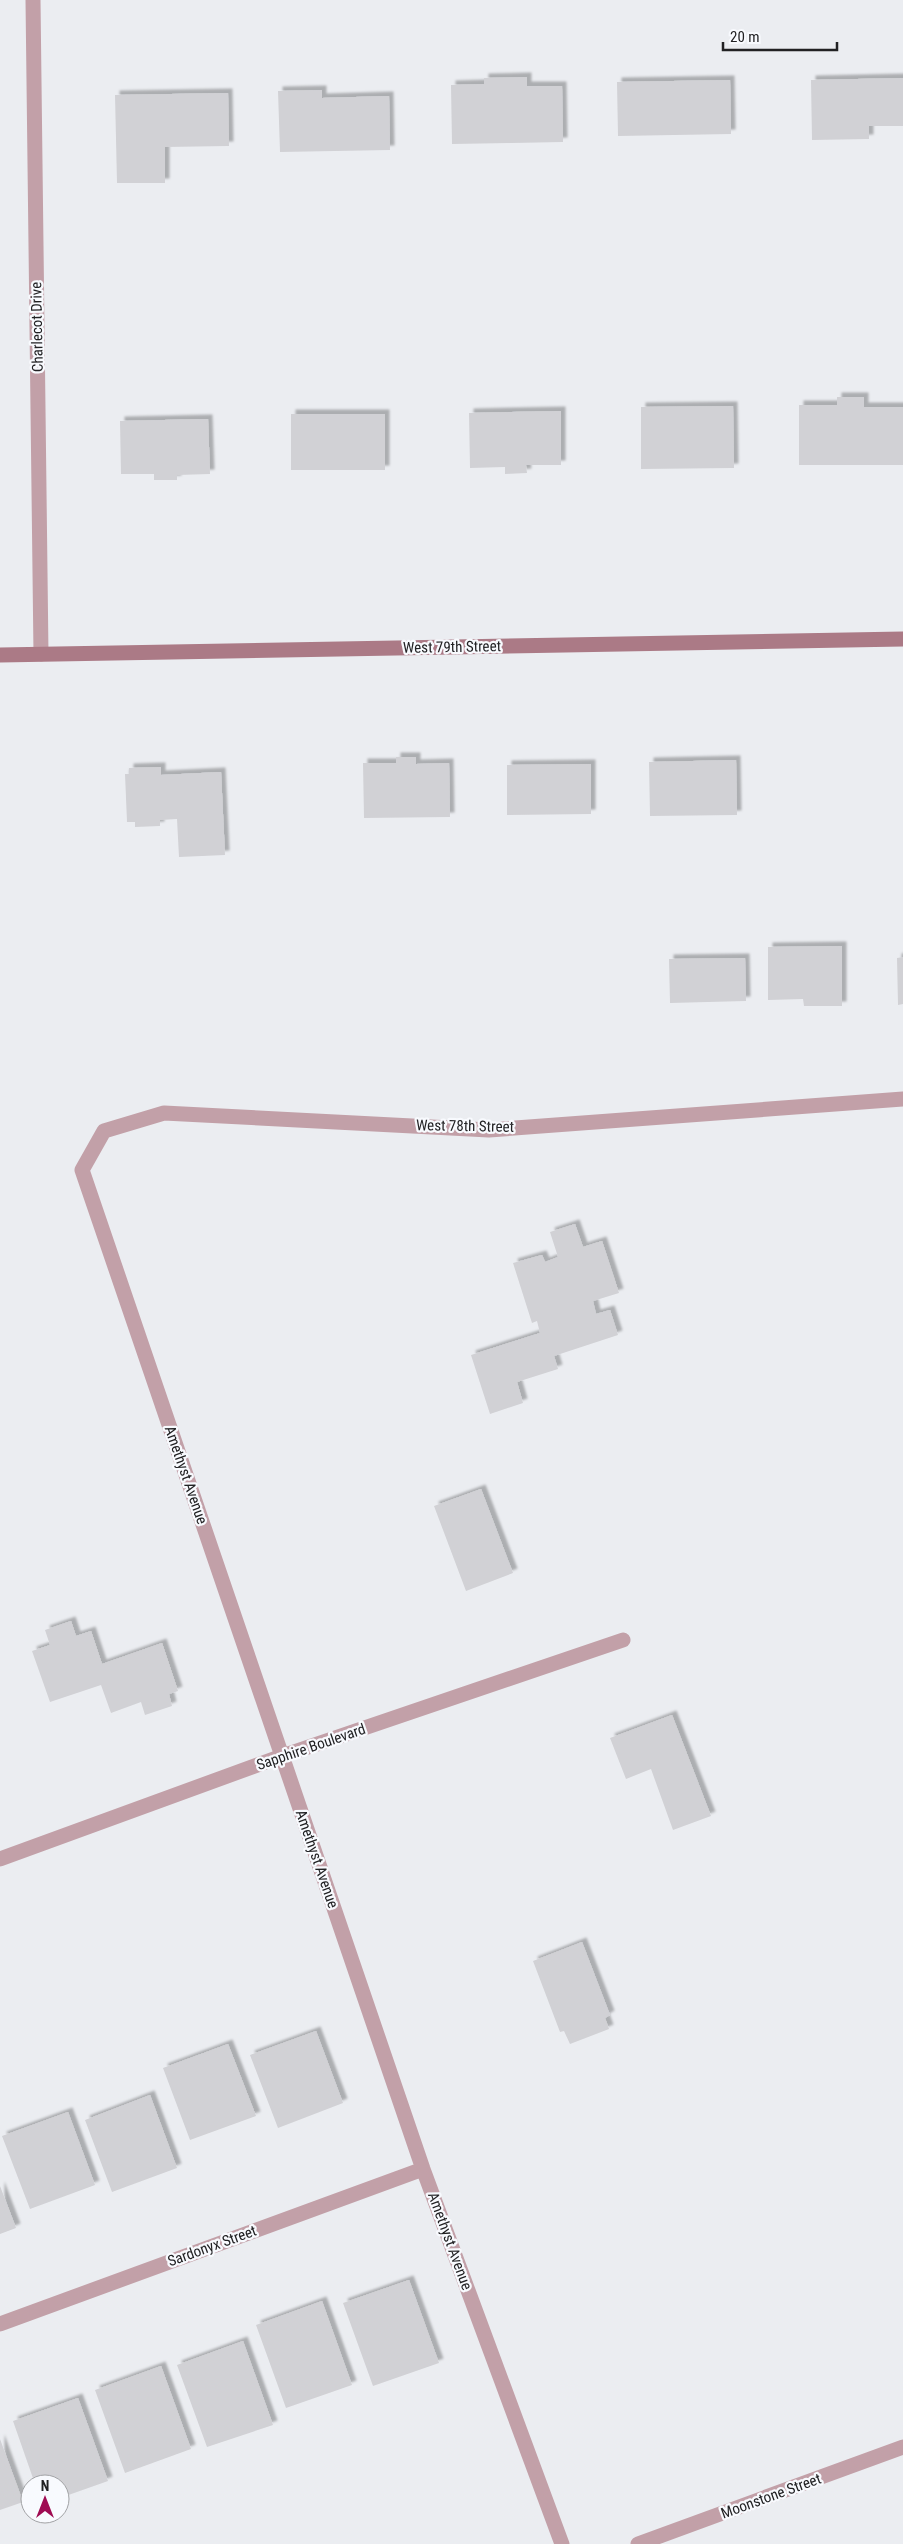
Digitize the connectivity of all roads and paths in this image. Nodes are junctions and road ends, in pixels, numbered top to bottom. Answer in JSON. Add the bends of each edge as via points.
{"nodes":[{"id":1,"x":33,"y":0,"type":"edge"},
{"id":2,"x":903,"y":639,"type":"edge"},
{"id":3,"x":41,"y":654,"type":"junction"},
{"id":4,"x":0,"y":655,"type":"edge"},
{"id":5,"x":903,"y":1099,"type":"edge"},
{"id":6,"x":82,"y":1170,"type":"joint"},
{"id":7,"x":623,"y":1640,"type":"dead end"},
{"id":8,"x":282,"y":1756,"type":"junction"},
{"id":9,"x":0,"y":1860,"type":"edge"},
{"id":10,"x":423,"y":2169,"type":"junction"},
{"id":11,"x":0,"y":2324,"type":"edge"},
{"id":12,"x":903,"y":2447,"type":"edge"},
{"id":13,"x":562,"y":2544,"type":"edge"},
{"id":14,"x":638,"y":2544,"type":"edge"}],
"edges":[{"from":1,"to":3,"type":"street","name":"Charlecot Drive"},
{"from":2,"to":3,"type":"main road","name":"West 79th Street"},
{"from":3,"to":4,"type":"main road","name":"West 79th Street"},
{"from":5,"to":6,"type":"street","name":"West 78th Street","via":[[489,1130],[164,1113],[104,1131]]},
{"from":6,"to":8,"type":"street","name":"Amethyst Avenue"},
{"from":7,"to":8,"type":"street","name":"Sapphire Boulevard"},
{"from":8,"to":9,"type":"street","name":"Sapphire Boulevard"},
{"from":8,"to":10,"type":"street","name":"Amethyst Avenue"},
{"from":10,"to":11,"type":"street","name":"Sardonyx Street"},
{"from":10,"to":13,"type":"street","name":"Amethyst Avenue"},
{"from":12,"to":14,"type":"street","name":"Moonstone Street"}]}
